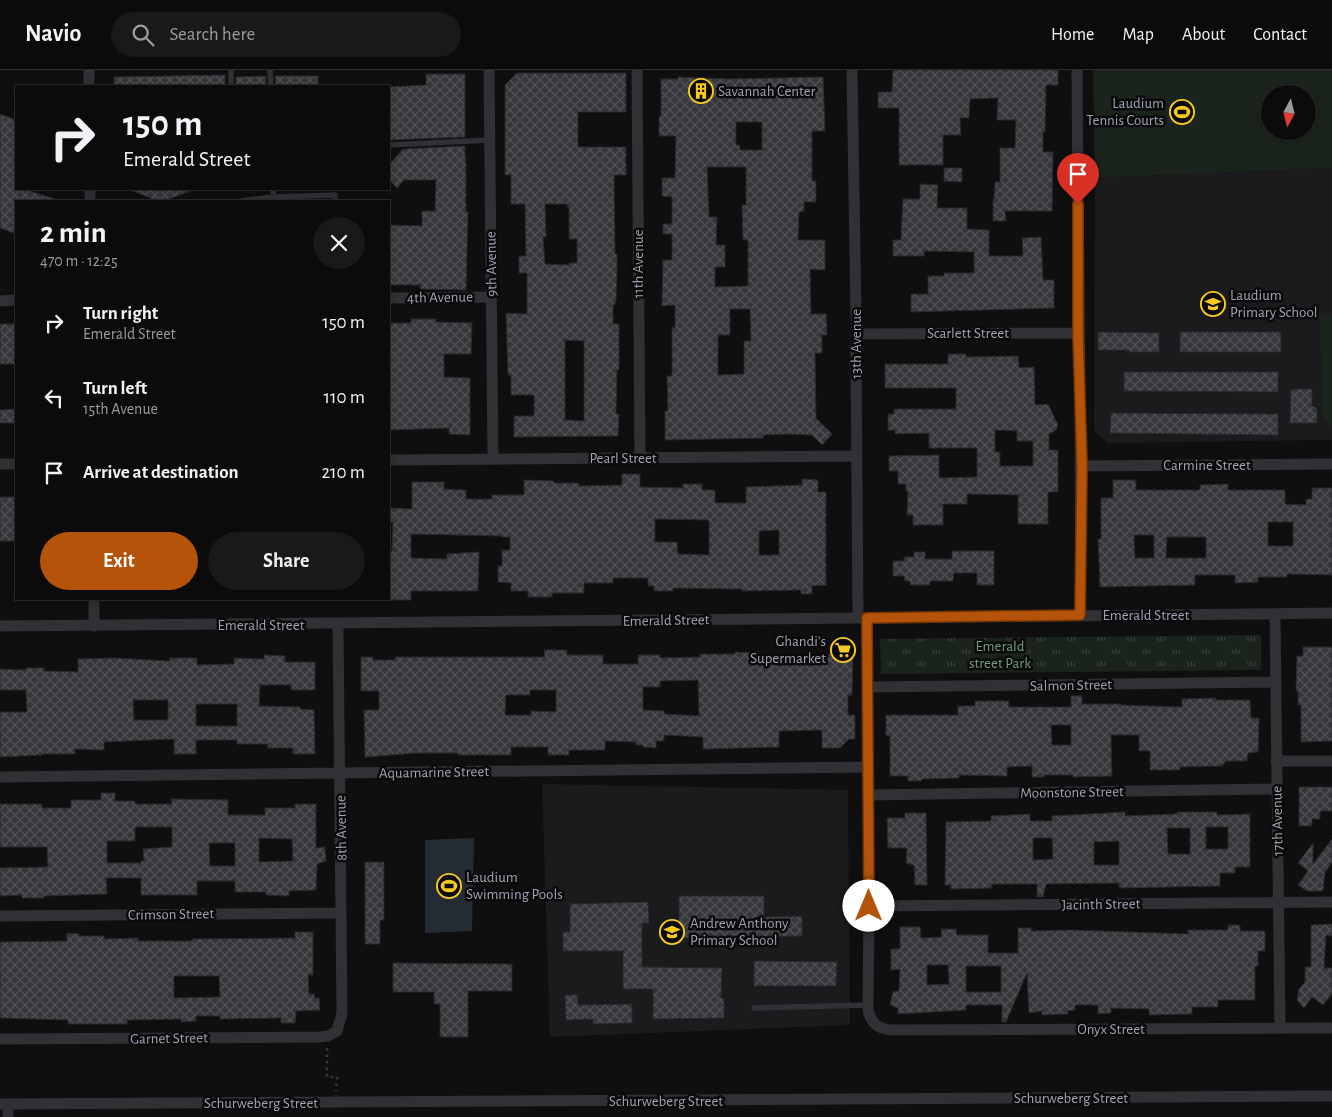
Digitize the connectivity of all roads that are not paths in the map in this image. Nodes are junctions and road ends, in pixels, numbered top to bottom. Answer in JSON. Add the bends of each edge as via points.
{"nodes":[{"id":1,"x":89,"y":70,"type":"edge"},
{"id":2,"x":231,"y":70,"type":"edge"},
{"id":3,"x":270,"y":70,"type":"edge"},
{"id":4,"x":488,"y":70,"type":"edge"},
{"id":5,"x":636,"y":70,"type":"edge"},
{"id":6,"x":852,"y":70,"type":"edge"},
{"id":7,"x":1077,"y":70,"type":"edge"},
{"id":8,"x":89,"y":85,"type":"edge"},
{"id":9,"x":230,"y":85,"type":"edge"},
{"id":10,"x":271,"y":85,"type":"edge"},
{"id":11,"x":490,"y":140,"type":"junction"},
{"id":12,"x":390,"y":144,"type":"edge"},
{"id":13,"x":273,"y":190,"type":"edge"},
{"id":14,"x":335,"y":195,"type":"edge"},
{"id":15,"x":273,"y":197,"type":"junction"},
{"id":16,"x":249,"y":200,"type":"edge"},
{"id":17,"x":492,"y":297,"type":"junction"},
{"id":18,"x":390,"y":298,"type":"edge"},
{"id":19,"x":15,"y":300,"type":"edge"},
{"id":20,"x":0,"y":301,"type":"edge"},
{"id":21,"x":1078,"y":333,"type":"junction"},
{"id":22,"x":858,"y":334,"type":"junction"},
{"id":23,"x":857,"y":456,"type":"junction"},
{"id":24,"x":640,"y":458,"type":"junction"},
{"id":25,"x":492,"y":459,"type":"junction"},
{"id":26,"x":390,"y":460,"type":"edge"},
{"id":27,"x":0,"y":464,"type":"edge"},
{"id":28,"x":15,"y":464,"type":"edge"},
{"id":29,"x":1332,"y":464,"type":"edge"},
{"id":30,"x":1082,"y":466,"type":"junction"},
{"id":31,"x":94,"y":600,"type":"edge"},
{"id":32,"x":1332,"y":613,"type":"edge"},
{"id":33,"x":1275,"y":614,"type":"junction"},
{"id":34,"x":1080,"y":615,"type":"junction"},
{"id":35,"x":862,"y":618,"type":"junction"},
{"id":36,"x":338,"y":625,"type":"junction"},
{"id":37,"x":0,"y":626,"type":"edge"},
{"id":38,"x":94,"y":626,"type":"junction"},
{"id":39,"x":1275,"y":682,"type":"junction"},
{"id":40,"x":867,"y":687,"type":"junction"},
{"id":41,"x":1332,"y":761,"type":"edge"},
{"id":42,"x":1276,"y":762,"type":"junction"},
{"id":43,"x":868,"y":767,"type":"junction"},
{"id":44,"x":340,"y":773,"type":"junction"},
{"id":45,"x":0,"y":777,"type":"edge"},
{"id":46,"x":1276,"y":789,"type":"junction"},
{"id":47,"x":868,"y":795,"type":"junction"},
{"id":48,"x":1280,"y":902,"type":"junction"},
{"id":49,"x":1332,"y":902,"type":"edge"},
{"id":50,"x":869,"y":906,"type":"junction"},
{"id":51,"x":341,"y":913,"type":"junction"},
{"id":52,"x":0,"y":916,"type":"edge"},
{"id":53,"x":868,"y":1005,"type":"junction"},
{"id":54,"x":754,"y":1008,"type":"dead end"},
{"id":55,"x":1280,"y":1028,"type":"junction"},
{"id":56,"x":1332,"y":1028,"type":"edge"},
{"id":57,"x":890,"y":1030,"type":"joint"},
{"id":58,"x":337,"y":1032,"type":"joint"},
{"id":59,"x":0,"y":1040,"type":"edge"},
{"id":60,"x":1332,"y":1096,"type":"edge"},
{"id":61,"x":4,"y":1104,"type":"edge"},
{"id":62,"x":8,"y":1117,"type":"edge"}],
"edges":[{"from":1,"to":8,"type":"street"},
{"from":2,"to":9,"type":"lane"},
{"from":3,"to":10,"type":"lane"},
{"from":4,"to":11,"type":"street","name":"9th Avenue"},
{"from":5,"to":24,"type":"street","name":"11th Avenue"},
{"from":6,"to":22,"type":"street","name":"13th Avenue"},
{"from":7,"to":21,"type":"street"},
{"from":11,"to":12,"type":"lane"},
{"from":11,"to":17,"type":"street","name":"9th Avenue"},
{"from":13,"to":15,"type":"lane"},
{"from":14,"to":15,"type":"lane"},
{"from":15,"to":16,"type":"lane"},
{"from":17,"to":18,"type":"street","name":"4th Avenue"},
{"from":17,"to":25,"type":"street","name":"9th Avenue"},
{"from":19,"to":20,"type":"street"},
{"from":21,"to":22,"type":"street","name":"Scarlett Street"},
{"from":21,"to":30,"type":"street"},
{"from":22,"to":23,"type":"street","name":"13th Avenue"},
{"from":23,"to":24,"type":"street","name":"Pearl Street"},
{"from":23,"to":35,"type":"street","name":"13th Avenue"},
{"from":24,"to":25,"type":"street","name":"Pearl Street"},
{"from":25,"to":26,"type":"street","name":"Pearl Street"},
{"from":27,"to":28,"type":"street"},
{"from":29,"to":30,"type":"street","name":"Carmine Street"},
{"from":30,"to":34,"type":"street"},
{"from":31,"to":38,"type":"street"},
{"from":32,"to":33,"type":"street","name":"Emerald Street"},
{"from":33,"to":34,"type":"street","name":"Emerald Street"},
{"from":33,"to":39,"type":"street","name":"17th Avenue"},
{"from":34,"to":35,"type":"street","name":"Emerald Street"},
{"from":35,"to":36,"type":"street","name":"Emerald Street"},
{"from":35,"to":40,"type":"street","name":"13th Avenue"},
{"from":36,"to":38,"type":"street","name":"Emerald Street"},
{"from":36,"to":44,"type":"street","name":"8th Avenue"},
{"from":37,"to":38,"type":"street","name":"Emerald Street"},
{"from":39,"to":40,"type":"street","name":"Salmon Street"},
{"from":39,"to":42,"type":"street","name":"17th Avenue"},
{"from":40,"to":43,"type":"street","name":"13th Avenue"},
{"from":41,"to":42,"type":"street"},
{"from":42,"to":46,"type":"street","name":"17th Avenue"},
{"from":43,"to":44,"type":"street","name":"Aquamarine Street"},
{"from":43,"to":47,"type":"street","name":"13th Avenue"},
{"from":44,"to":45,"type":"street","name":"Aquamarine Street"},
{"from":44,"to":51,"type":"street","name":"8th Avenue"},
{"from":46,"to":47,"type":"street","name":"Moonstone Street"},
{"from":46,"to":48,"type":"street","name":"17th Avenue"},
{"from":47,"to":50,"type":"street","name":"13th Avenue"},
{"from":48,"to":49,"type":"street","name":"Jacinth Street"},
{"from":48,"to":50,"type":"street","name":"Jacinth Street"},
{"from":48,"to":55,"type":"street","name":"17th Avenue"},
{"from":50,"to":53,"type":"street","name":"13th Avenue"},
{"from":51,"to":52,"type":"street","name":"Crimson Street"},
{"from":51,"to":58,"type":"street","name":"8th Avenue","via":[[342,1013]]},
{"from":53,"to":54,"type":"lane"},
{"from":53,"to":57,"type":"street","name":"13th Avenue","via":[[870,1018],[876,1025]]},
{"from":55,"to":56,"type":"street","name":"Onyx Street"},
{"from":55,"to":57,"type":"street","name":"Onyx Street"},
{"from":58,"to":59,"type":"street","name":"Garnet Street","via":[[315,1037]]},
{"from":60,"to":61,"type":"street","name":"Schurweberg Street"},
{"from":61,"to":62,"type":"street"}]}
